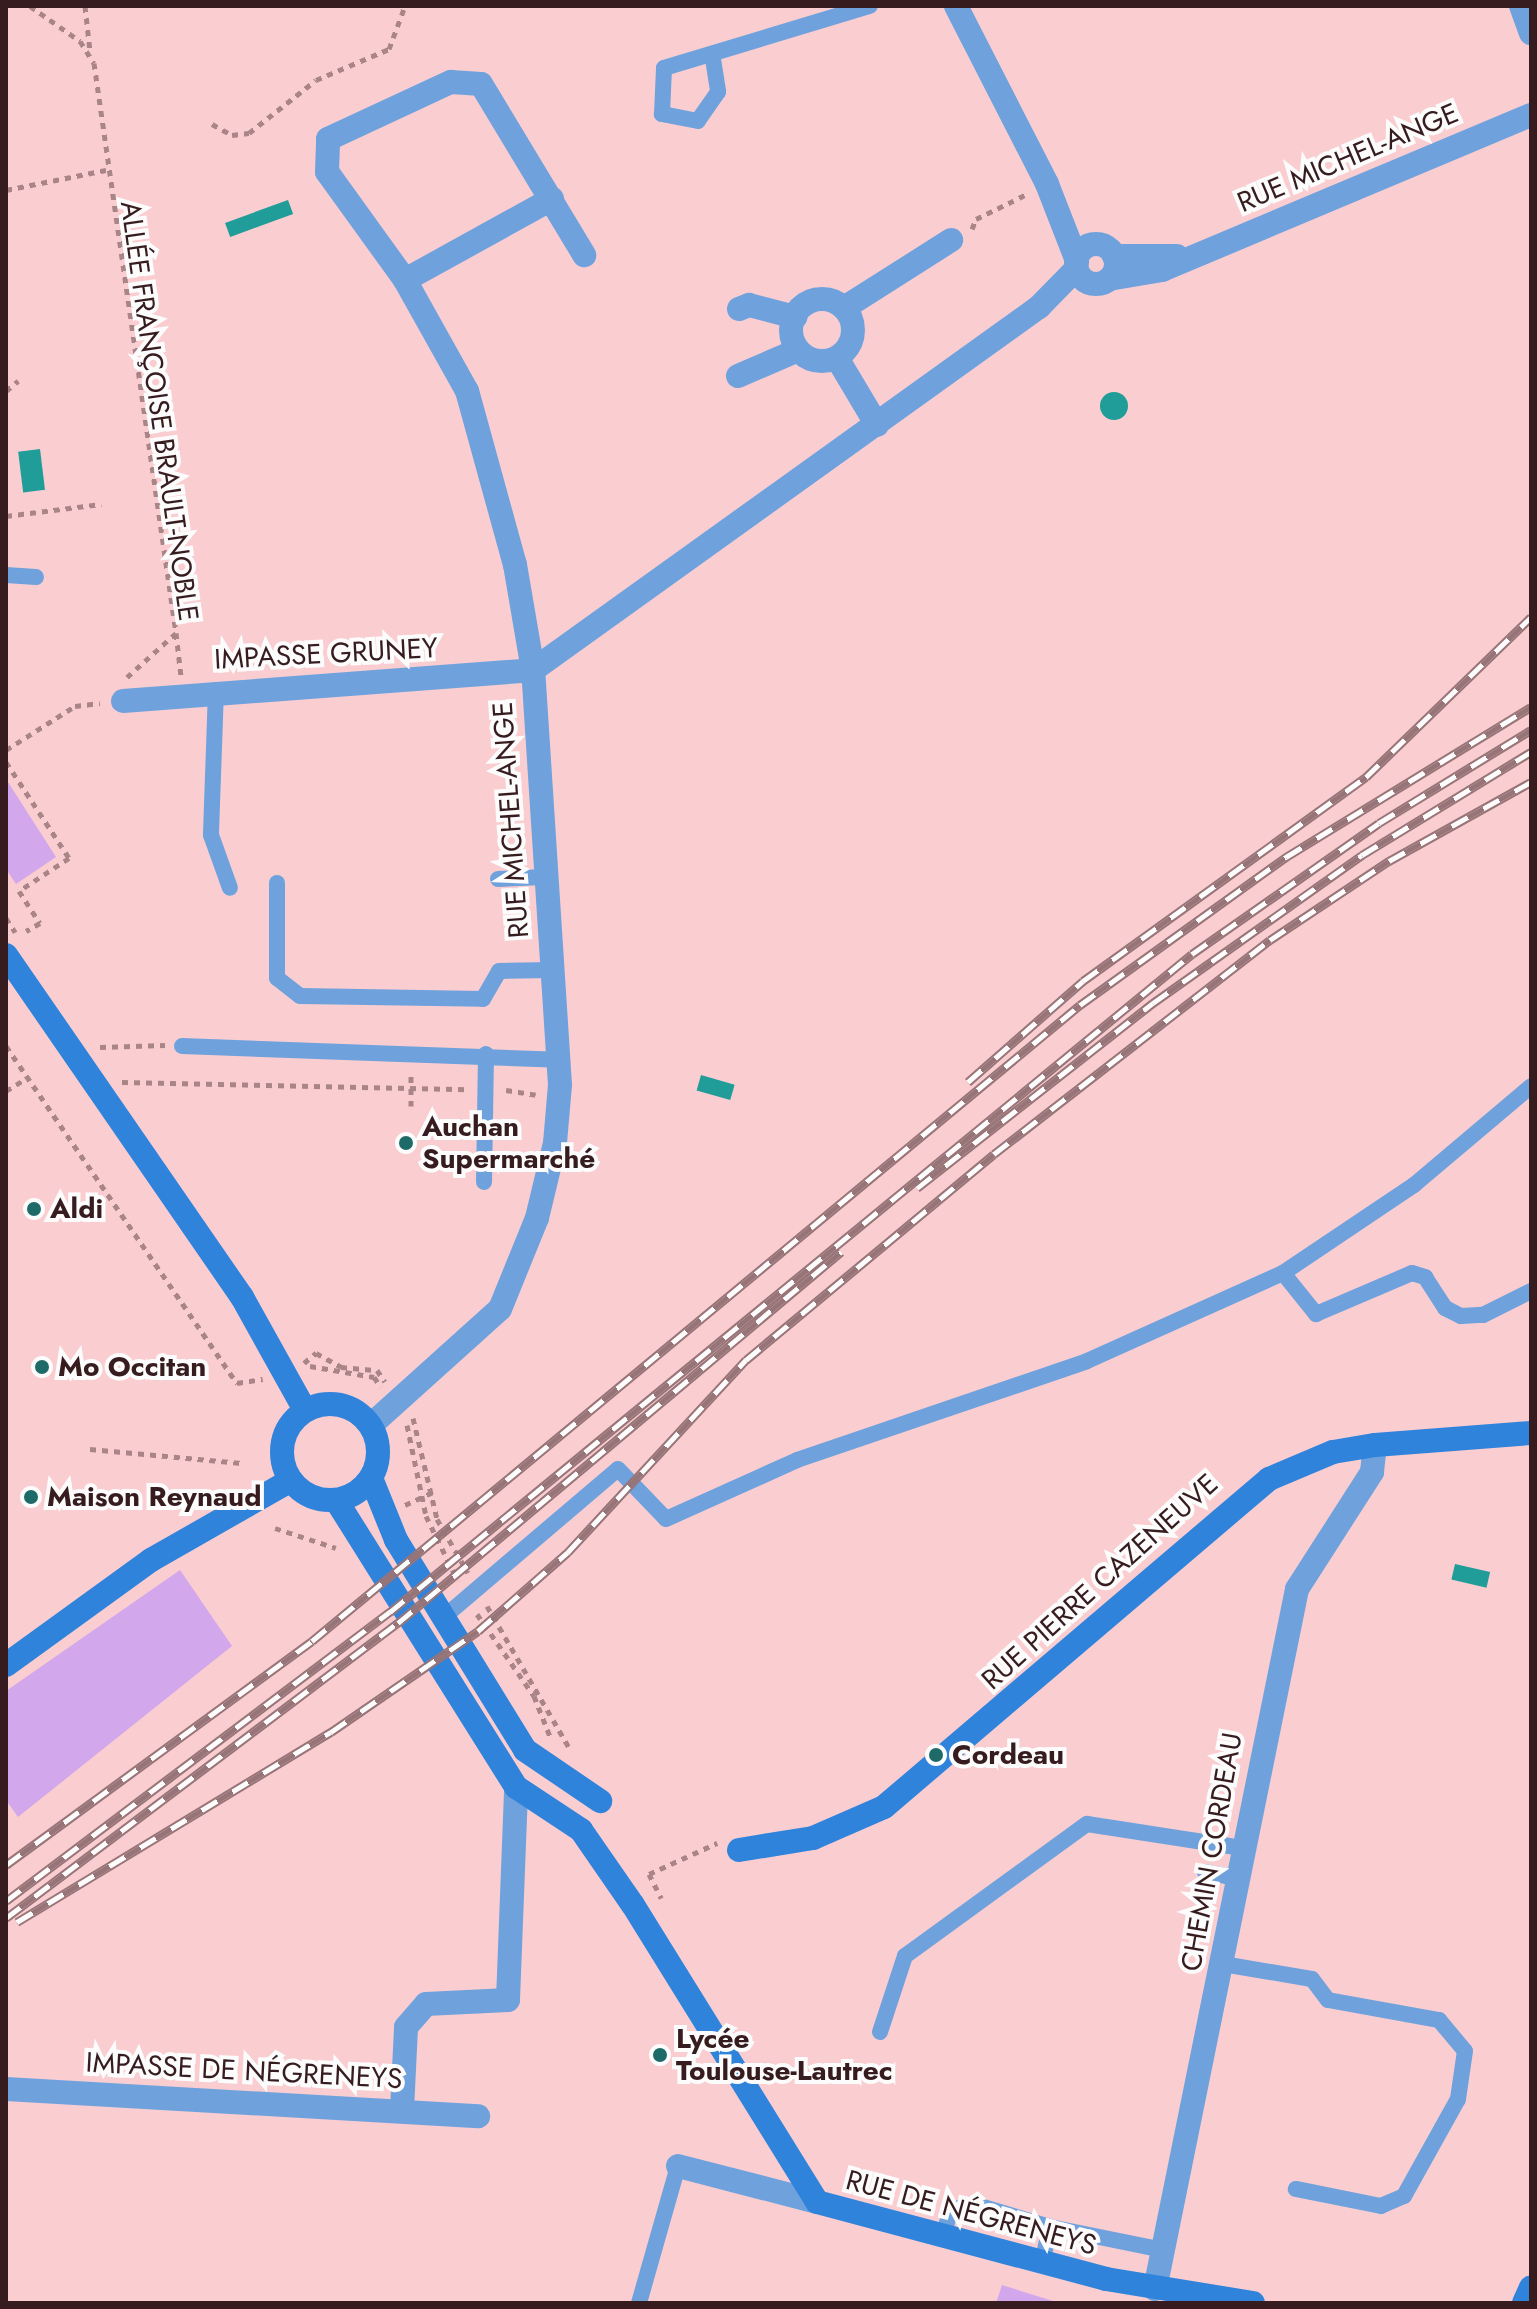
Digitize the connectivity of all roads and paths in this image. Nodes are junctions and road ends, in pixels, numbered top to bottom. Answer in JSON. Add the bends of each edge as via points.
{"nodes":[{"id":1,"x":30,"y":6,"type":"edge"},
{"id":2,"x":48,"y":6,"type":"edge"},
{"id":3,"x":85,"y":6,"type":"edge"},
{"id":4,"x":405,"y":6,"type":"edge"},
{"id":5,"x":870,"y":6,"type":"edge"},
{"id":6,"x":956,"y":6,"type":"edge"},
{"id":7,"x":1521,"y":6,"type":"edge"},
{"id":8,"x":42,"y":15,"type":"junction"},
{"id":9,"x":1531,"y":33,"type":"edge"},
{"id":10,"x":90,"y":52,"type":"junction"},
{"id":11,"x":713,"y":59,"type":"dead end"},
{"id":12,"x":1531,"y":115,"type":"edge"},
{"id":13,"x":212,"y":124,"type":"dead end"},
{"id":14,"x":106,"y":170,"type":"junction"},
{"id":15,"x":1047,"y":184,"type":"junction"},
{"id":16,"x":6,"y":190,"type":"edge"},
{"id":17,"x":552,"y":199,"type":"junction"},
{"id":18,"x":1062,"y":216,"type":"junction"},
{"id":19,"x":951,"y":240,"type":"joint"},
{"id":20,"x":584,"y":255,"type":"dead end"},
{"id":21,"x":1077,"y":265,"type":"junction"},
{"id":22,"x":1104,"y":266,"type":"junction"},
{"id":23,"x":405,"y":280,"type":"junction"},
{"id":24,"x":1039,"y":307,"type":"junction"},
{"id":25,"x":844,"y":308,"type":"junction"},
{"id":26,"x":739,"y":309,"type":"dead end"},
{"id":27,"x":795,"y":317,"type":"junction"},
{"id":28,"x":798,"y":350,"type":"junction"},
{"id":29,"x":837,"y":358,"type":"junction"},
{"id":30,"x":738,"y":376,"type":"dead end"},
{"id":31,"x":18,"y":381,"type":"dead end"},
{"id":32,"x":6,"y":391,"type":"edge"},
{"id":33,"x":877,"y":425,"type":"junction"},
{"id":34,"x":101,"y":504,"type":"dead end"},
{"id":35,"x":6,"y":516,"type":"edge"},
{"id":36,"x":6,"y":575,"type":"edge"},
{"id":37,"x":36,"y":577,"type":"dead end"},
{"id":38,"x":176,"y":633,"type":"junction"},
{"id":39,"x":533,"y":670,"type":"junction"},
{"id":40,"x":216,"y":690,"type":"junction"},
{"id":41,"x":183,"y":692,"type":"junction"},
{"id":42,"x":123,"y":701,"type":"junction"},
{"id":43,"x":6,"y":750,"type":"edge"},
{"id":44,"x":7,"y":764,"type":"edge"},
{"id":45,"x":544,"y":877,"type":"junction"},
{"id":46,"x":498,"y":879,"type":"dead end"},
{"id":47,"x":277,"y":883,"type":"dead end"},
{"id":48,"x":230,"y":888,"type":"dead end"},
{"id":49,"x":26,"y":931,"type":"dead end"},
{"id":50,"x":6,"y":955,"type":"edge"},
{"id":51,"x":551,"y":970,"type":"junction"},
{"id":52,"x":6,"y":1046,"type":"edge"},
{"id":53,"x":182,"y":1046,"type":"joint"},
{"id":54,"x":93,"y":1052,"type":"dead end"},
{"id":55,"x":486,"y":1054,"type":"junction"},
{"id":56,"x":558,"y":1060,"type":"junction"},
{"id":57,"x":27,"y":1078,"type":"junction"},
{"id":58,"x":121,"y":1082,"type":"dead end"},
{"id":59,"x":1531,"y":1086,"type":"edge"},
{"id":60,"x":485,"y":1090,"type":"junction"},
{"id":61,"x":6,"y":1091,"type":"edge"},
{"id":62,"x":558,"y":1099,"type":"junction"},
{"id":63,"x":484,"y":1182,"type":"dead end"},
{"id":64,"x":1283,"y":1273,"type":"junction"},
{"id":65,"x":1531,"y":1291,"type":"edge"},
{"id":66,"x":303,"y":1364,"type":"dead end"},
{"id":67,"x":271,"y":1378,"type":"dead end"},
{"id":68,"x":396,"y":1399,"type":"junction"},
{"id":69,"x":305,"y":1410,"type":"junction"},
{"id":70,"x":371,"y":1425,"type":"junction"},
{"id":71,"x":1531,"y":1433,"type":"edge"},
{"id":72,"x":1375,"y":1445,"type":"junction"},
{"id":73,"x":90,"y":1449,"type":"dead end"},
{"id":74,"x":241,"y":1463,"type":"dead end"},
{"id":75,"x":371,"y":1478,"type":"junction"},
{"id":76,"x":291,"y":1480,"type":"junction"},
{"id":77,"x":433,"y":1492,"type":"junction"},
{"id":78,"x":336,"y":1500,"type":"junction"},
{"id":79,"x":275,"y":1528,"type":"dead end"},
{"id":80,"x":343,"y":1552,"type":"dead end"},
{"id":81,"x":473,"y":1596,"type":"junction"},
{"id":82,"x":444,"y":1617,"type":"junction"},
{"id":83,"x":6,"y":1665,"type":"edge"},
{"id":84,"x":574,"y":1772,"type":"junction"},
{"id":85,"x":516,"y":1787,"type":"junction"},
{"id":86,"x":600,"y":1801,"type":"dead end"},
{"id":87,"x":737,"y":1845,"type":"joint"},
{"id":88,"x":1242,"y":1848,"type":"junction"},
{"id":89,"x":636,"y":1870,"type":"dead end"},
{"id":90,"x":1205,"y":1872,"type":"dead end"},
{"id":91,"x":649,"y":1874,"type":"junction"},
{"id":92,"x":1237,"y":1878,"type":"junction"},
{"id":93,"x":659,"y":1893,"type":"dead end"},
{"id":94,"x":1223,"y":1964,"type":"junction"},
{"id":95,"x":880,"y":2032,"type":"dead end"},
{"id":96,"x":6,"y":2089,"type":"edge"},
{"id":97,"x":402,"y":2110,"type":"junction"},
{"id":98,"x":478,"y":2116,"type":"dead end"},
{"id":99,"x":678,"y":2166,"type":"joint"},
{"id":100,"x":1296,"y":2189,"type":"dead end"},
{"id":101,"x":817,"y":2202,"type":"junction"},
{"id":102,"x":1050,"y":2227,"type":"junction"},
{"id":103,"x":942,"y":2239,"type":"junction"},
{"id":104,"x":1163,"y":2250,"type":"junction"},
{"id":105,"x":1042,"y":2264,"type":"junction"},
{"id":106,"x":1531,"y":2287,"type":"edge"},
{"id":107,"x":1155,"y":2289,"type":"junction"},
{"id":108,"x":639,"y":2303,"type":"edge"},
{"id":109,"x":1253,"y":2303,"type":"edge"},
{"id":110,"x":1524,"y":2303,"type":"edge"}],
"edges":[{"from":1,"to":8,"type":"path"},
{"from":2,"to":8,"type":"path"},
{"from":3,"to":10,"type":"path","name":"ALLÉE FRANÇOISE BRAULT-NOBLE"},
{"from":4,"to":13,"type":"path","via":[[389,49],[316,80],[249,133],[232,135]]},
{"from":5,"to":11,"type":"lane"},
{"from":6,"to":15,"type":"street"},
{"from":7,"to":9,"type":"street"},
{"from":8,"to":10,"type":"path"},
{"from":10,"to":14,"type":"path","name":"ALLÉE FRANÇOISE BRAULT-NOBLE"},
{"from":12,"to":22,"type":"street","name":"RUE MICHEL-ANGE","via":[[1162,270]]},
{"from":14,"to":16,"type":"path"},
{"from":14,"to":38,"type":"path","name":"ALLÉE FRANÇOISE BRAULT-NOBLE"},
{"from":15,"to":18,"type":"street"},
{"from":15,"to":19,"type":"path","via":[[976,219],[975,227]]},
{"from":17,"to":20,"type":"street"},
{"from":17,"to":23,"type":"street"},
{"from":17,"to":23,"type":"street","via":[[481,84],[451,82],[341,127],[328,139],[327,172]]},
{"from":18,"to":21,"type":"street"},
{"from":18,"to":22,"type":"street"},
{"from":19,"to":25,"type":"street"},
{"from":21,"to":22,"type":"street","name":"RUE MICHEL-ANGE"},
{"from":21,"to":24,"type":"street","name":"RUE MICHEL-ANGE"},
{"from":22,"to":24,"type":"street","name":"RUE MICHEL-ANGE"},
{"from":23,"to":39,"type":"street","via":[[454,361],[480,428]]},
{"from":24,"to":33,"type":"street","name":"RUE MICHEL-ANGE"},
{"from":25,"to":27,"type":"street","via":[[817,300]]},
{"from":25,"to":29,"type":"street","via":[[853,329]]},
{"from":26,"to":27,"type":"street","via":[[749,305]]},
{"from":27,"to":28,"type":"street"},
{"from":28,"to":29,"type":"street","via":[[820,361]]},
{"from":28,"to":30,"type":"street"},
{"from":29,"to":33,"type":"street"},
{"from":31,"to":32,"type":"path"},
{"from":33,"to":39,"type":"street","name":"RUE MICHEL-ANGE"},
{"from":34,"to":35,"type":"path"},
{"from":36,"to":37,"type":"lane"},
{"from":38,"to":41,"type":"path"},
{"from":38,"to":42,"type":"path","name":"ALLÉE FRANÇOISE BRAULT-NOBLE","via":[[127,671]]},
{"from":39,"to":40,"type":"street","name":"IMPASSE GRUNEY"},
{"from":39,"to":45,"type":"street","name":"RUE MICHEL-ANGE"},
{"from":40,"to":41,"type":"street","name":"IMPASSE GRUNEY"},
{"from":40,"to":48,"type":"lane","via":[[211,835]]},
{"from":41,"to":42,"type":"street","name":"IMPASSE GRUNEY"},
{"from":42,"to":43,"type":"path","via":[[75,706]]},
{"from":44,"to":49,"type":"path","via":[[69,858],[19,891],[40,923]]},
{"from":45,"to":46,"type":"lane"},
{"from":45,"to":51,"type":"street","name":"RUE MICHEL-ANGE"},
{"from":47,"to":51,"type":"lane","via":[[277,978],[300,996],[483,999],[499,971]]},
{"from":50,"to":69,"type":"street","via":[[242,1297]]},
{"from":51,"to":56,"type":"street","name":"RUE MICHEL-ANGE"},
{"from":52,"to":57,"type":"path"},
{"from":53,"to":54,"type":"path","via":[[106,1044]]},
{"from":53,"to":55,"type":"lane"},
{"from":55,"to":56,"type":"lane"},
{"from":55,"to":60,"type":"lane"},
{"from":56,"to":62,"type":"street","name":"RUE MICHEL-ANGE"},
{"from":57,"to":61,"type":"path"},
{"from":57,"to":67,"type":"path","via":[[237,1383]]},
{"from":58,"to":60,"type":"path"},
{"from":59,"to":64,"type":"lane","via":[[1414,1185]]},
{"from":60,"to":62,"type":"path"},
{"from":60,"to":63,"type":"lane"},
{"from":62,"to":68,"type":"street","name":"RUE MICHEL-ANGE","via":[[541,1203],[508,1296]]},
{"from":64,"to":65,"type":"lane","via":[[1316,1314],[1412,1273],[1425,1277],[1445,1308],[1461,1316],[1483,1315]]},
{"from":64,"to":81,"type":"lane","via":[[1099,1356],[797,1460],[666,1519],[618,1469]]},
{"from":66,"to":68,"type":"path","via":[[316,1353],[341,1367],[377,1370]]},
{"from":68,"to":70,"type":"street","name":"RUE MICHEL-ANGE"},
{"from":68,"to":77,"type":"path","via":[[413,1418]]},
{"from":69,"to":70,"type":"street","via":[[333,1403]]},
{"from":69,"to":76,"type":"street","via":[[282,1443]]},
{"from":70,"to":75,"type":"street","via":[[378,1452]]},
{"from":71,"to":72,"type":"street","name":"RUE PIERRE CAZENEUVE"},
{"from":72,"to":87,"type":"street","name":"RUE PIERRE CAZENEUVE","via":[[1296,1466],[1242,1496],[884,1807],[813,1838]]},
{"from":72,"to":88,"type":"street","name":"CHEMIN CORDEAU","via":[[1372,1472],[1297,1589]]},
{"from":73,"to":74,"type":"path"},
{"from":75,"to":78,"type":"street"},
{"from":75,"to":82,"type":"street","via":[[396,1540]]},
{"from":76,"to":78,"type":"street","via":[[311,1496]]},
{"from":76,"to":83,"type":"street","via":[[151,1560]]},
{"from":77,"to":81,"type":"path","via":[[437,1519]]},
{"from":77,"to":81,"type":"path","via":[[424,1496]]},
{"from":78,"to":85,"type":"street"},
{"from":79,"to":80,"type":"path"},
{"from":81,"to":82,"type":"lane"},
{"from":81,"to":84,"type":"path"},
{"from":81,"to":84,"type":"path"},
{"from":82,"to":84,"type":"street","via":[[525,1750]]},
{"from":84,"to":86,"type":"street"},
{"from":85,"to":97,"type":"street","via":[[508,2000],[426,2004],[406,2027]]},
{"from":85,"to":101,"type":"street","via":[[581,1830]]},
{"from":87,"to":91,"type":"path"},
{"from":88,"to":92,"type":"street","name":"CHEMIN CORDEAU"},
{"from":88,"to":95,"type":"lane","via":[[1087,1824],[905,1956]]},
{"from":89,"to":91,"type":"path"},
{"from":90,"to":92,"type":"lane"},
{"from":91,"to":93,"type":"path"},
{"from":92,"to":94,"type":"street","name":"CHEMIN CORDEAU"},
{"from":94,"to":100,"type":"lane","via":[[1312,1979],[1328,2000],[1439,2020],[1465,2051],[1458,2099],[1404,2196],[1381,2206]]},
{"from":94,"to":104,"type":"street","name":"CHEMIN CORDEAU"},
{"from":96,"to":97,"type":"street","name":"IMPASSE DE NÉGRENEYS"},
{"from":97,"to":98,"type":"street","name":"IMPASSE DE NÉGRENEYS"},
{"from":99,"to":101,"type":"street","name":"RUE DE NÉGRENEYS"},
{"from":99,"to":108,"type":"lane"},
{"from":101,"to":103,"type":"street","name":"RUE DE NÉGRENEYS"},
{"from":102,"to":103,"type":"lane","via":[[973,2204],[951,2210]]},
{"from":102,"to":104,"type":"lane"},
{"from":102,"to":105,"type":"lane"},
{"from":103,"to":105,"type":"street","name":"RUE DE NÉGRENEYS"},
{"from":104,"to":107,"type":"street","name":"CHEMIN CORDEAU"},
{"from":105,"to":107,"type":"street","name":"RUE DE NÉGRENEYS"},
{"from":106,"to":110,"type":"street"},
{"from":107,"to":109,"type":"street","name":"RUE DE NÉGRENEYS"}]}
